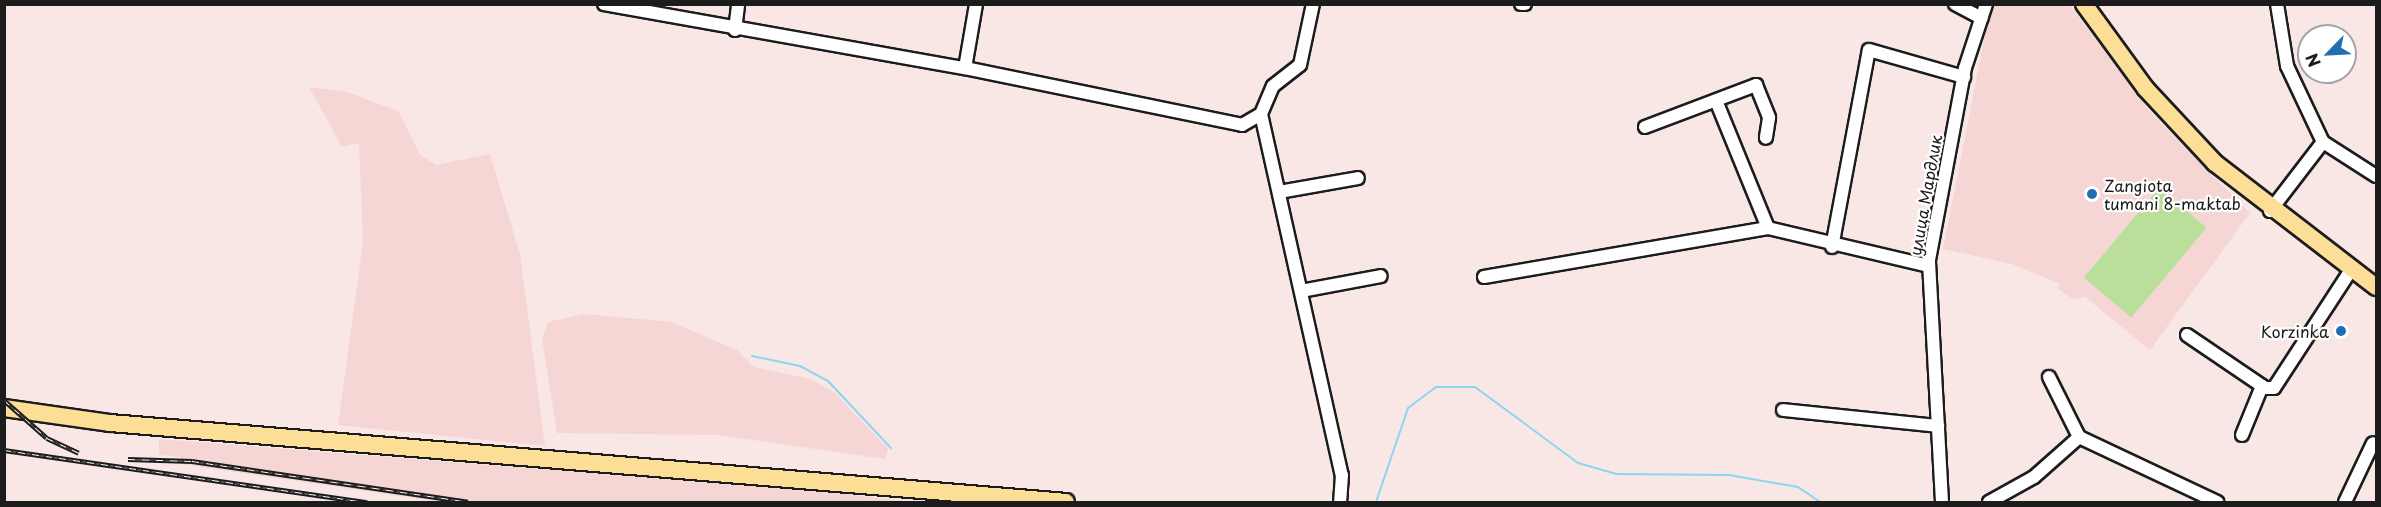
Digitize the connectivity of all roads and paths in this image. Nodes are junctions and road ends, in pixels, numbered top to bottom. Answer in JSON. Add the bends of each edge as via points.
{"nodes":[{"id":1,"x":604,"y":4,"type":"edge"},
{"id":2,"x":738,"y":4,"type":"edge"},
{"id":3,"x":976,"y":4,"type":"edge"},
{"id":4,"x":1312,"y":4,"type":"edge"},
{"id":5,"x":1521,"y":4,"type":"edge"},
{"id":6,"x":1526,"y":4,"type":"edge"},
{"id":7,"x":1955,"y":4,"type":"edge"},
{"id":8,"x":1986,"y":4,"type":"edge"},
{"id":9,"x":2084,"y":4,"type":"edge"},
{"id":10,"x":2277,"y":4,"type":"edge"},
{"id":11,"x":1981,"y":18,"type":"junction"},
{"id":12,"x":735,"y":30,"type":"junction"},
{"id":13,"x":964,"y":68,"type":"junction"},
{"id":14,"x":1964,"y":77,"type":"junction"},
{"id":15,"x":1717,"y":103,"type":"junction"},
{"id":16,"x":1262,"y":114,"type":"junction"},
{"id":17,"x":1645,"y":127,"type":"dead end"},
{"id":18,"x":1766,"y":138,"type":"dead end"},
{"id":19,"x":2323,"y":142,"type":"junction"},
{"id":20,"x":2376,"y":176,"type":"edge"},
{"id":21,"x":1358,"y":178,"type":"dead end"},
{"id":22,"x":1279,"y":192,"type":"junction"},
{"id":23,"x":2270,"y":211,"type":"junction"},
{"id":24,"x":1768,"y":228,"type":"junction"},
{"id":25,"x":1832,"y":247,"type":"junction"},
{"id":26,"x":1929,"y":266,"type":"junction"},
{"id":27,"x":2351,"y":270,"type":"junction"},
{"id":28,"x":1381,"y":276,"type":"dead end"},
{"id":29,"x":1484,"y":277,"type":"dead end"},
{"id":30,"x":2376,"y":287,"type":"edge"},
{"id":31,"x":1301,"y":291,"type":"junction"},
{"id":32,"x":2187,"y":335,"type":"dead end"},
{"id":33,"x":2049,"y":377,"type":"dead end"},
{"id":34,"x":2262,"y":386,"type":"junction"},
{"id":35,"x":4,"y":408,"type":"edge"},
{"id":36,"x":1783,"y":410,"type":"dead end"},
{"id":37,"x":1938,"y":426,"type":"junction"},
{"id":38,"x":2242,"y":435,"type":"dead end"},
{"id":39,"x":2079,"y":436,"type":"junction"},
{"id":40,"x":2373,"y":443,"type":"dead end"},
{"id":41,"x":2213,"y":501,"type":"edge"},
{"id":42,"x":1066,"y":502,"type":"edge"},
{"id":43,"x":1340,"y":502,"type":"edge"},
{"id":44,"x":1942,"y":502,"type":"edge"},
{"id":45,"x":1989,"y":502,"type":"edge"},
{"id":46,"x":2345,"y":502,"type":"edge"}],
"edges":[{"from":1,"to":12,"type":"street"},
{"from":2,"to":12,"type":"street"},
{"from":3,"to":13,"type":"street"},
{"from":4,"to":16,"type":"street","via":[[1300,65],[1273,86]]},
{"from":5,"to":6,"type":"street"},
{"from":7,"to":11,"type":"street"},
{"from":8,"to":11,"type":"street","name":"улица Мардлик"},
{"from":9,"to":23,"type":"main road","via":[[2162,108]]},
{"from":10,"to":19,"type":"street","via":[[2287,66]]},
{"from":11,"to":14,"type":"street","name":"улица Мардлик"},
{"from":12,"to":13,"type":"street"},
{"from":13,"to":16,"type":"street","via":[[1242,125]]},
{"from":14,"to":25,"type":"street","via":[[1869,50]]},
{"from":14,"to":26,"type":"street","name":"улица Мардлик"},
{"from":15,"to":17,"type":"street"},
{"from":15,"to":18,"type":"street","via":[[1756,86],[1769,118]]},
{"from":15,"to":24,"type":"street"},
{"from":16,"to":22,"type":"street"},
{"from":19,"to":20,"type":"street"},
{"from":19,"to":23,"type":"street"},
{"from":21,"to":22,"type":"street"},
{"from":22,"to":31,"type":"street"},
{"from":23,"to":27,"type":"main road"},
{"from":24,"to":25,"type":"street"},
{"from":24,"to":29,"type":"street"},
{"from":25,"to":26,"type":"street"},
{"from":26,"to":37,"type":"street","name":"улица Мардлик"},
{"from":27,"to":30,"type":"main road"},
{"from":27,"to":34,"type":"street","via":[[2274,388]]},
{"from":28,"to":31,"type":"street"},
{"from":31,"to":43,"type":"street","via":[[1342,475]]},
{"from":32,"to":34,"type":"street"},
{"from":33,"to":39,"type":"street"},
{"from":34,"to":38,"type":"street"},
{"from":35,"to":42,"type":"main road","via":[[110,423]]},
{"from":36,"to":37,"type":"street"},
{"from":37,"to":44,"type":"street","name":"улица Мардлик"},
{"from":39,"to":41,"type":"street"},
{"from":39,"to":45,"type":"street","via":[[2034,477]]},
{"from":40,"to":46,"type":"street"}]}
